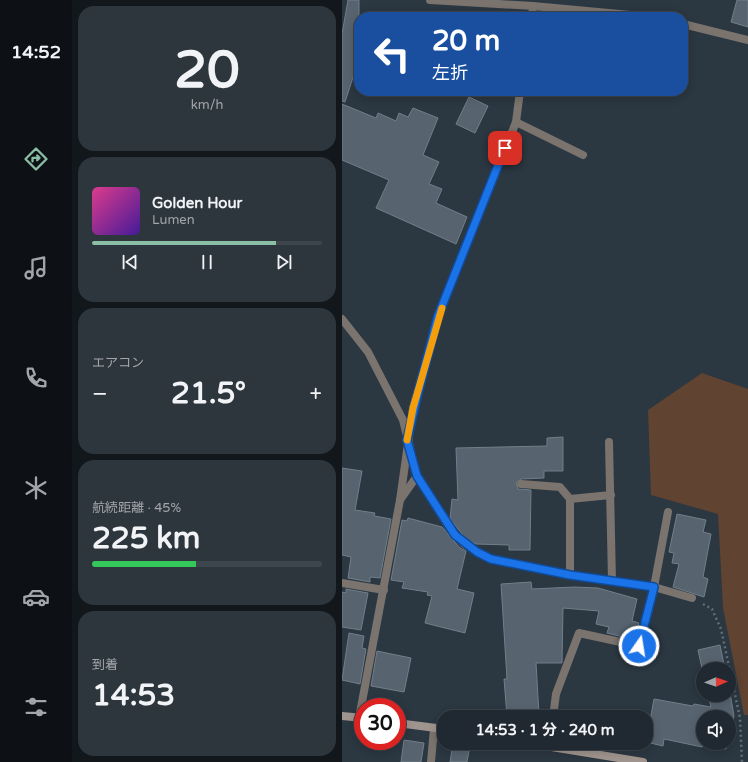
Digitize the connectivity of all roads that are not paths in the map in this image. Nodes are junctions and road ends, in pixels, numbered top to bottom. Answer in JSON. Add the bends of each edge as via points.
{"nodes":[{"id":1,"x":430,"y":0,"type":"edge"},
{"id":2,"x":500,"y":2,"type":"edge"},
{"id":3,"x":533,"y":6,"type":"junction"},
{"id":4,"x":532,"y":12,"type":"edge"},
{"id":5,"x":598,"y":12,"type":"edge"},
{"id":6,"x":688,"y":25,"type":"edge"},
{"id":7,"x":748,"y":40,"type":"edge"},
{"id":8,"x":519,"y":96,"type":"edge"},
{"id":9,"x":516,"y":122,"type":"junction"},
{"id":10,"x":583,"y":155,"type":"dead end"},
{"id":11,"x":342,"y":319,"type":"edge"},
{"id":12,"x":407,"y":440,"type":"junction"},
{"id":13,"x":609,"y":442,"type":"dead end"},
{"id":14,"x":417,"y":476,"type":"junction"},
{"id":15,"x":521,"y":484,"type":"dead end"},
{"id":16,"x":611,"y":495,"type":"junction"},
{"id":17,"x":570,"y":499,"type":"junction"},
{"id":18,"x":400,"y":500,"type":"junction"},
{"id":19,"x":668,"y":512,"type":"dead end"},
{"id":20,"x":570,"y":575,"type":"junction"},
{"id":21,"x":612,"y":581,"type":"junction"},
{"id":22,"x":342,"y":582,"type":"edge"},
{"id":23,"x":654,"y":587,"type":"junction"},
{"id":24,"x":384,"y":590,"type":"junction"},
{"id":25,"x":692,"y":598,"type":"road end"},
{"id":26,"x":365,"y":698,"type":"edge"},
{"id":27,"x":554,"y":710,"type":"edge"},
{"id":28,"x":342,"y":716,"type":"edge"},
{"id":29,"x":354,"y":717,"type":"edge"},
{"id":30,"x":406,"y":724,"type":"edge"},
{"id":31,"x":434,"y":728,"type":"junction"},
{"id":32,"x":437,"y":729,"type":"edge"},
{"id":33,"x":576,"y":750,"type":"edge"},
{"id":34,"x":431,"y":762,"type":"edge"},
{"id":35,"x":643,"y":762,"type":"edge"}],
"edges":[{"from":1,"to":2,"type":"street"},
{"from":2,"to":3,"type":"street"},
{"from":3,"to":4,"type":"street"},
{"from":3,"to":5,"type":"street"},
{"from":6,"to":7,"type":"street"},
{"from":8,"to":9,"type":"street"},
{"from":9,"to":10,"type":"street"},
{"from":9,"to":12,"type":"street","via":[[438,316]]},
{"from":11,"to":12,"type":"street","via":[[368,352],[403,420]]},
{"from":12,"to":14,"type":"street"},
{"from":12,"to":18,"type":"street"},
{"from":13,"to":16,"type":"street"},
{"from":14,"to":18,"type":"street"},
{"from":14,"to":20,"type":"street","via":[[451,530],[464,544],[491,559]]},
{"from":15,"to":17,"type":"street","via":[[560,487]]},
{"from":16,"to":17,"type":"street"},
{"from":16,"to":21,"type":"street"},
{"from":17,"to":20,"type":"street"},
{"from":18,"to":24,"type":"street"},
{"from":19,"to":23,"type":"street"},
{"from":20,"to":21,"type":"street"},
{"from":21,"to":23,"type":"street"},
{"from":22,"to":24,"type":"street"},
{"from":23,"to":25,"type":"street"},
{"from":23,"to":27,"type":"street","via":[[639,646],[579,633],[556,694]]},
{"from":24,"to":26,"type":"street"},
{"from":28,"to":29,"type":"main road"},
{"from":30,"to":31,"type":"main road"},
{"from":31,"to":32,"type":"main road"},
{"from":31,"to":34,"type":"street"},
{"from":33,"to":35,"type":"main road"}]}
